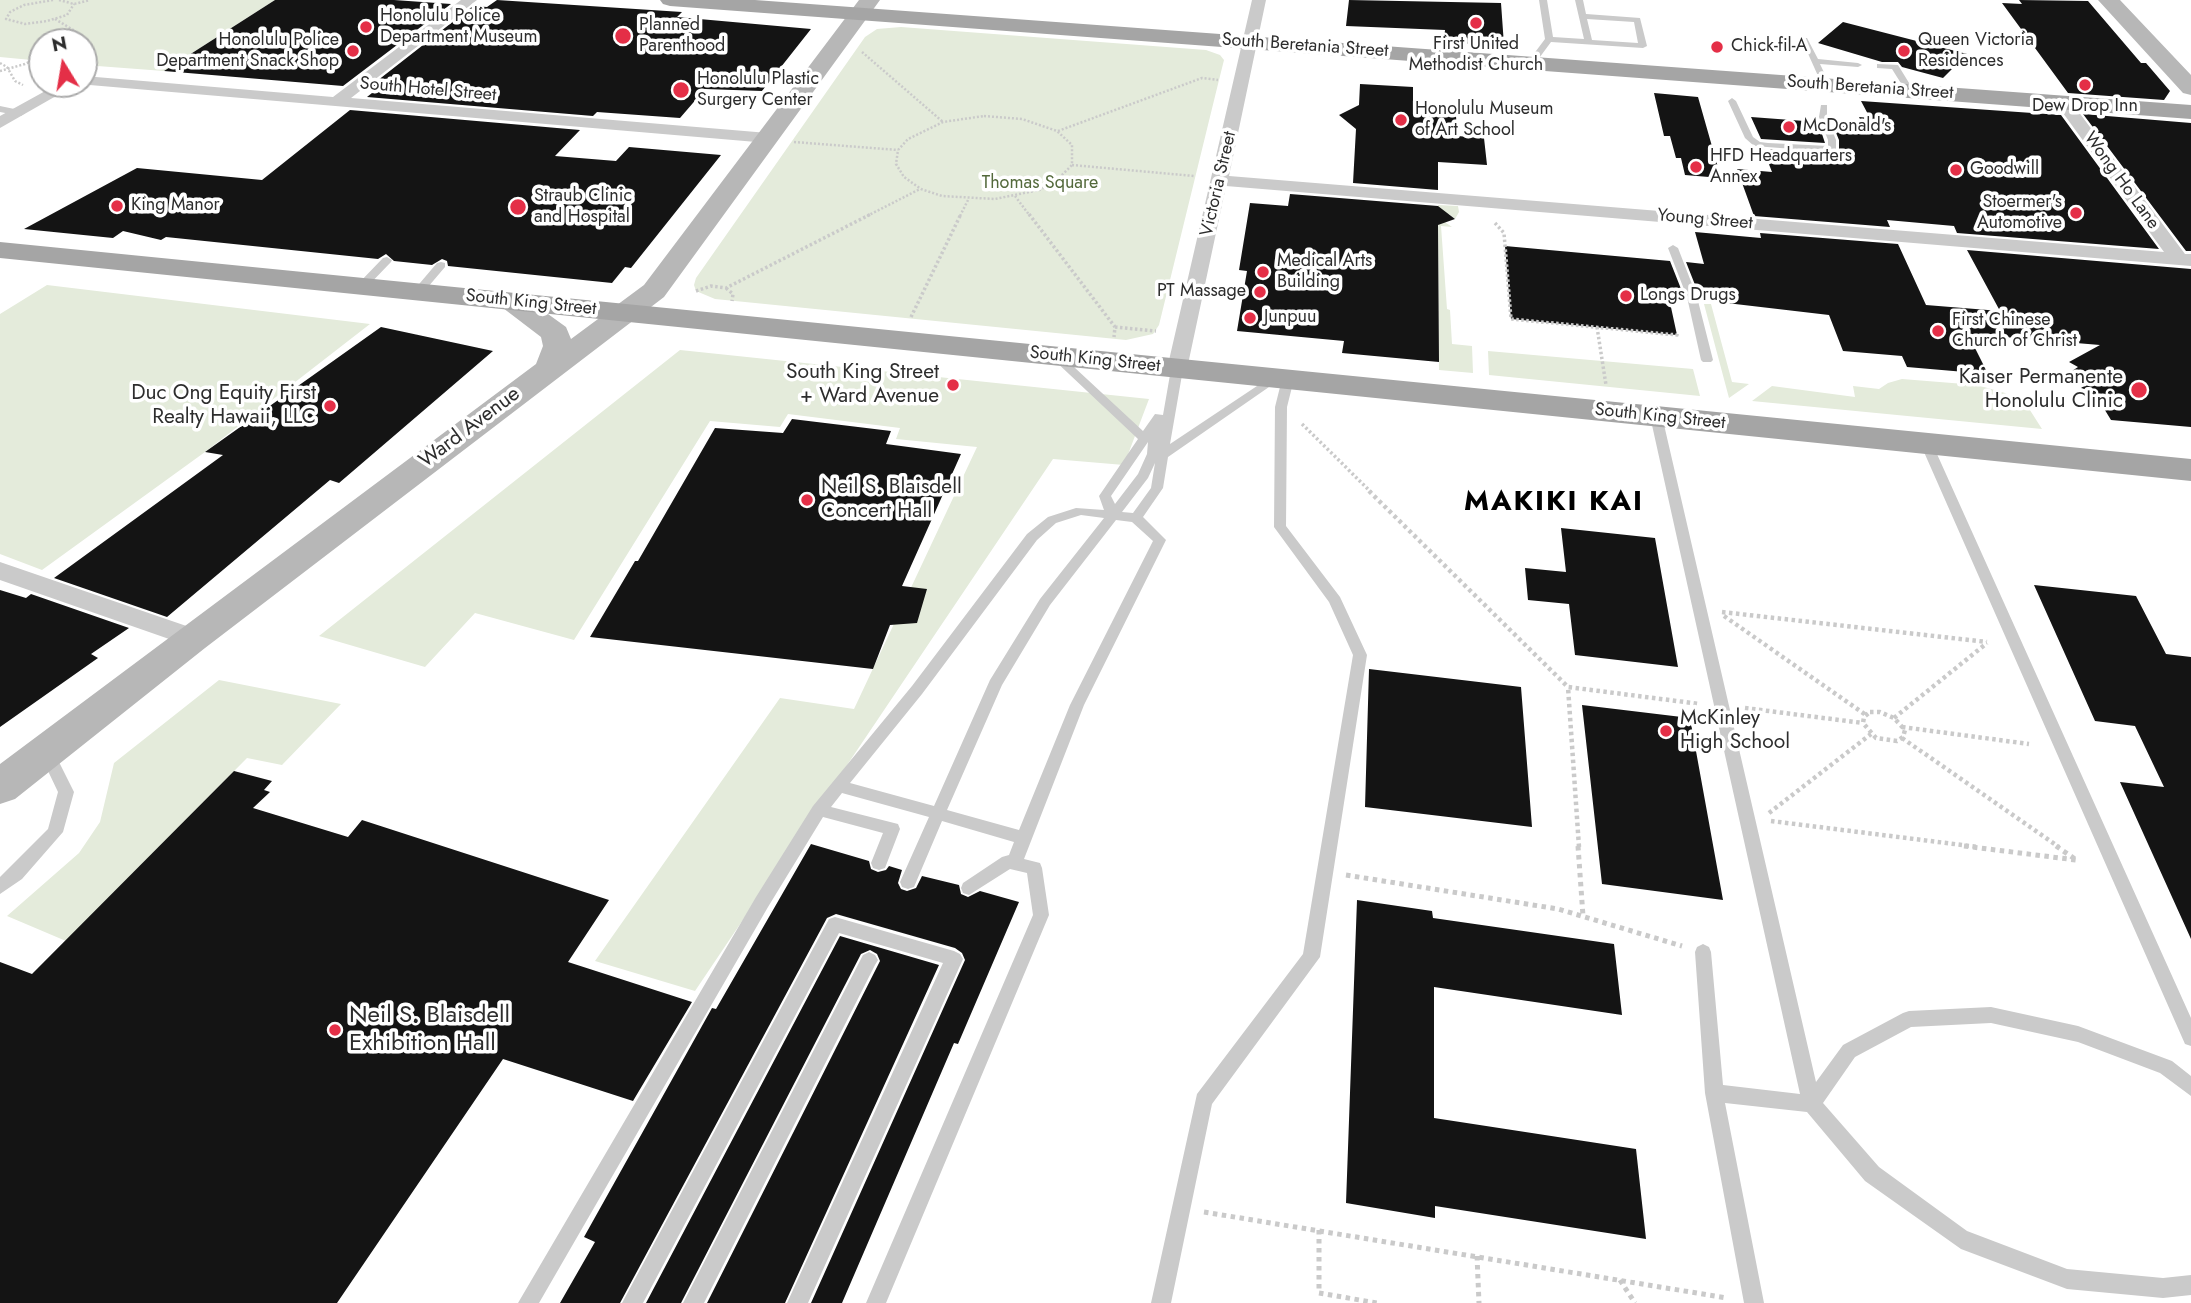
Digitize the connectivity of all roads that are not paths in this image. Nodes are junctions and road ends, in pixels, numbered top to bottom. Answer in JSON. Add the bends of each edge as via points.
{"nodes":[{"id":1,"x":470,"y":0,"type":"edge"},
{"id":2,"x":670,"y":0,"type":"edge"},
{"id":3,"x":1259,"y":0,"type":"edge"},
{"id":4,"x":1543,"y":0,"type":"edge"},
{"id":5,"x":1579,"y":0,"type":"edge"},
{"id":6,"x":2108,"y":0,"type":"edge"},
{"id":7,"x":865,"y":7,"type":"edge"},
{"id":8,"x":1582,"y":16,"type":"junction"},
{"id":9,"x":1549,"y":38,"type":"junction"},
{"id":10,"x":1804,"y":40,"type":"dead end"},
{"id":11,"x":1250,"y":42,"type":"junction"},
{"id":12,"x":1589,"y":42,"type":"junction"},
{"id":13,"x":1815,"y":61,"type":"junction"},
{"id":14,"x":1531,"y":63,"type":"junction"},
{"id":15,"x":1858,"y":65,"type":"dead end"},
{"id":16,"x":1880,"y":66,"type":"dead end"},
{"id":17,"x":98,"y":82,"type":"edge"},
{"id":18,"x":2191,"y":88,"type":"edge"},
{"id":19,"x":1910,"y":91,"type":"junction"},
{"id":20,"x":1825,"y":96,"type":"junction"},
{"id":21,"x":46,"y":98,"type":"edge"},
{"id":22,"x":1732,"y":101,"type":"dead end"},
{"id":23,"x":336,"y":102,"type":"junction"},
{"id":24,"x":2063,"y":102,"type":"junction"},
{"id":25,"x":0,"y":109,"type":"edge"},
{"id":26,"x":2191,"y":112,"type":"edge"},
{"id":27,"x":21,"y":113,"type":"junction"},
{"id":28,"x":0,"y":123,"type":"edge"},
{"id":29,"x":779,"y":140,"type":"junction"},
{"id":30,"x":1219,"y":180,"type":"junction"},
{"id":31,"x":1673,"y":248,"type":"dead end"},
{"id":32,"x":0,"y":250,"type":"edge"},
{"id":33,"x":387,"y":260,"type":"dead end"},
{"id":34,"x":2185,"y":260,"type":"edge"},
{"id":35,"x":441,"y":265,"type":"dead end"},
{"id":36,"x":362,"y":286,"type":"junction"},
{"id":37,"x":418,"y":292,"type":"junction"},
{"id":38,"x":513,"y":302,"type":"junction"},
{"id":39,"x":626,"y":313,"type":"junction"},
{"id":40,"x":1056,"y":356,"type":"junction"},
{"id":41,"x":1707,"y":360,"type":"dead end"},
{"id":42,"x":550,"y":368,"type":"junction"},
{"id":43,"x":1282,"y":379,"type":"junction"},
{"id":44,"x":1174,"y":382,"type":"junction"},
{"id":45,"x":1656,"y":416,"type":"junction"},
{"id":46,"x":1159,"y":417,"type":"junction"},
{"id":47,"x":1145,"y":439,"type":"junction"},
{"id":48,"x":1926,"y":443,"type":"junction"},
{"id":49,"x":1164,"y":454,"type":"junction"},
{"id":50,"x":2191,"y":470,"type":"edge"},
{"id":51,"x":1112,"y":513,"type":"junction"},
{"id":52,"x":1136,"y":519,"type":"junction"},
{"id":53,"x":0,"y":571,"type":"edge"},
{"id":54,"x":192,"y":638,"type":"junction"},
{"id":55,"x":47,"y":751,"type":"junction"},
{"id":56,"x":840,"y":786,"type":"junction"},
{"id":57,"x":0,"y":787,"type":"edge"},
{"id":58,"x":819,"y":810,"type":"junction"},
{"id":59,"x":936,"y":813,"type":"junction"},
{"id":60,"x":1024,"y":838,"type":"junction"},
{"id":61,"x":879,"y":863,"type":"dead end"},
{"id":62,"x":1014,"y":863,"type":"junction"},
{"id":63,"x":908,"y":882,"type":"dead end"},
{"id":64,"x":0,"y":887,"type":"edge"},
{"id":65,"x":969,"y":888,"type":"dead end"},
{"id":66,"x":1703,"y":952,"type":"road end"},
{"id":67,"x":869,"y":960,"type":"dead end"},
{"id":68,"x":2184,"y":1007,"type":"edge"},
{"id":69,"x":2191,"y":1038,"type":"edge"},
{"id":70,"x":2191,"y":1087,"type":"edge"},
{"id":71,"x":1714,"y":1093,"type":"junction"},
{"id":72,"x":1812,"y":1104,"type":"junction"},
{"id":73,"x":2191,"y":1285,"type":"edge"},
{"id":74,"x":1753,"y":1300,"type":"edge"},
{"id":75,"x":528,"y":1303,"type":"edge"},
{"id":76,"x":632,"y":1303,"type":"edge"},
{"id":77,"x":693,"y":1303,"type":"edge"},
{"id":78,"x":797,"y":1303,"type":"edge"},
{"id":79,"x":876,"y":1303,"type":"edge"},
{"id":80,"x":1161,"y":1303,"type":"edge"}],
"edges":[{"from":1,"to":23,"type":"street"},
{"from":2,"to":7,"type":"main road","name":"South Beretania Street"},
{"from":3,"to":11,"type":"street","name":"Victoria Street"},
{"from":4,"to":9,"type":"lane"},
{"from":5,"to":8,"type":"lane"},
{"from":6,"to":18,"type":"main road"},
{"from":7,"to":11,"type":"main road","name":"South Beretania Street"},
{"from":7,"to":29,"type":"main road","name":"Ward Avenue"},
{"from":8,"to":12,"type":"lane"},
{"from":8,"to":12,"type":"lane","via":[[1637,20],[1643,46]]},
{"from":9,"to":12,"type":"lane"},
{"from":9,"to":14,"type":"lane"},
{"from":10,"to":13,"type":"lane"},
{"from":11,"to":14,"type":"main road","name":"South Beretania Street"},
{"from":11,"to":30,"type":"street","name":"Victoria Street"},
{"from":13,"to":15,"type":"lane"},
{"from":13,"to":20,"type":"lane"},
{"from":14,"to":20,"type":"main road","name":"South Beretania Street"},
{"from":16,"to":19,"type":"lane","via":[[1895,67]]},
{"from":17,"to":23,"type":"street","name":"South Hotel Street"},
{"from":19,"to":20,"type":"main road","name":"South Beretania Street"},
{"from":19,"to":24,"type":"main road","name":"South Beretania Street"},
{"from":20,"to":22,"type":"lane","via":[[1823,117],[1833,144],[1826,150],[1757,144],[1748,136]]},
{"from":21,"to":27,"type":"street"},
{"from":23,"to":29,"type":"street","name":"South Hotel Street"},
{"from":24,"to":26,"type":"main road","name":"South Beretania Street"},
{"from":24,"to":34,"type":"street","name":"Wong Ho Lane"},
{"from":25,"to":27,"type":"lane"},
{"from":27,"to":28,"type":"street"},
{"from":29,"to":39,"type":"main road","name":"Ward Avenue","via":[[654,291]]},
{"from":30,"to":34,"type":"street","name":"Young Street"},
{"from":30,"to":44,"type":"street","name":"Victoria Street"},
{"from":31,"to":41,"type":"lane","via":[[1692,297]]},
{"from":32,"to":36,"type":"main road","name":"South King Street"},
{"from":33,"to":36,"type":"lane"},
{"from":35,"to":37,"type":"lane"},
{"from":36,"to":37,"type":"main road","name":"South King Street"},
{"from":37,"to":38,"type":"main road","name":"South King Street"},
{"from":38,"to":39,"type":"main road","name":"South King Street"},
{"from":38,"to":42,"type":"main road","via":[[555,333],[558,346]]},
{"from":39,"to":40,"type":"main road","name":"South King Street"},
{"from":39,"to":42,"type":"main road","name":"Ward Avenue"},
{"from":40,"to":44,"type":"main road","name":"South King Street"},
{"from":40,"to":47,"type":"lane"},
{"from":42,"to":54,"type":"main road","name":"Ward Avenue"},
{"from":43,"to":44,"type":"main road","name":"South King Street"},
{"from":43,"to":45,"type":"main road","name":"South King Street"},
{"from":43,"to":49,"type":"lane"},
{"from":43,"to":80,"type":"lane","via":[[1280,527],[1335,600],[1360,655],[1311,957],[1204,1100]]},
{"from":44,"to":46,"type":"lane"},
{"from":44,"to":49,"type":"lane"},
{"from":45,"to":48,"type":"main road","name":"South King Street"},
{"from":45,"to":72,"type":"lane"},
{"from":46,"to":47,"type":"lane"},
{"from":46,"to":51,"type":"lane","via":[[1150,464]]},
{"from":47,"to":51,"type":"lane","via":[[1105,496]]},
{"from":48,"to":50,"type":"main road","name":"South King Street"},
{"from":48,"to":68,"type":"lane"},
{"from":49,"to":52,"type":"lane","via":[[1157,488]]},
{"from":51,"to":52,"type":"lane"},
{"from":51,"to":56,"type":"lane","via":[[1080,511],[1052,520],[1032,537]]},
{"from":51,"to":59,"type":"lane","via":[[1045,602],[995,684]]},
{"from":52,"to":60,"type":"lane","via":[[1160,540],[1077,705]]},
{"from":53,"to":54,"type":"street"},
{"from":54,"to":55,"type":"main road","name":"Ward Avenue"},
{"from":55,"to":57,"type":"main road","name":"Ward Avenue"},
{"from":55,"to":64,"type":"lane","via":[[66,792],[55,832]]},
{"from":56,"to":58,"type":"lane"},
{"from":56,"to":59,"type":"lane"},
{"from":58,"to":61,"type":"lane","via":[[892,829]]},
{"from":58,"to":75,"type":"lane"},
{"from":59,"to":60,"type":"lane"},
{"from":59,"to":63,"type":"lane"},
{"from":60,"to":62,"type":"lane"},
{"from":62,"to":65,"type":"lane","via":[[1008,862]]},
{"from":62,"to":79,"type":"lane","via":[[1034,868],[1041,915]]},
{"from":66,"to":71,"type":"lane"},
{"from":67,"to":77,"type":"lane"},
{"from":68,"to":69,"type":"lane"},
{"from":70,"to":72,"type":"lane","via":[[2166,1067],[2078,1034],[1992,1015],[1909,1019],[1849,1051]]},
{"from":71,"to":72,"type":"lane"},
{"from":71,"to":74,"type":"lane"},
{"from":72,"to":73,"type":"lane","via":[[1872,1174],[1961,1239],[2067,1279],[2163,1288]]},
{"from":76,"to":78,"type":"lane","via":[[835,924],[954,958]]}]}
